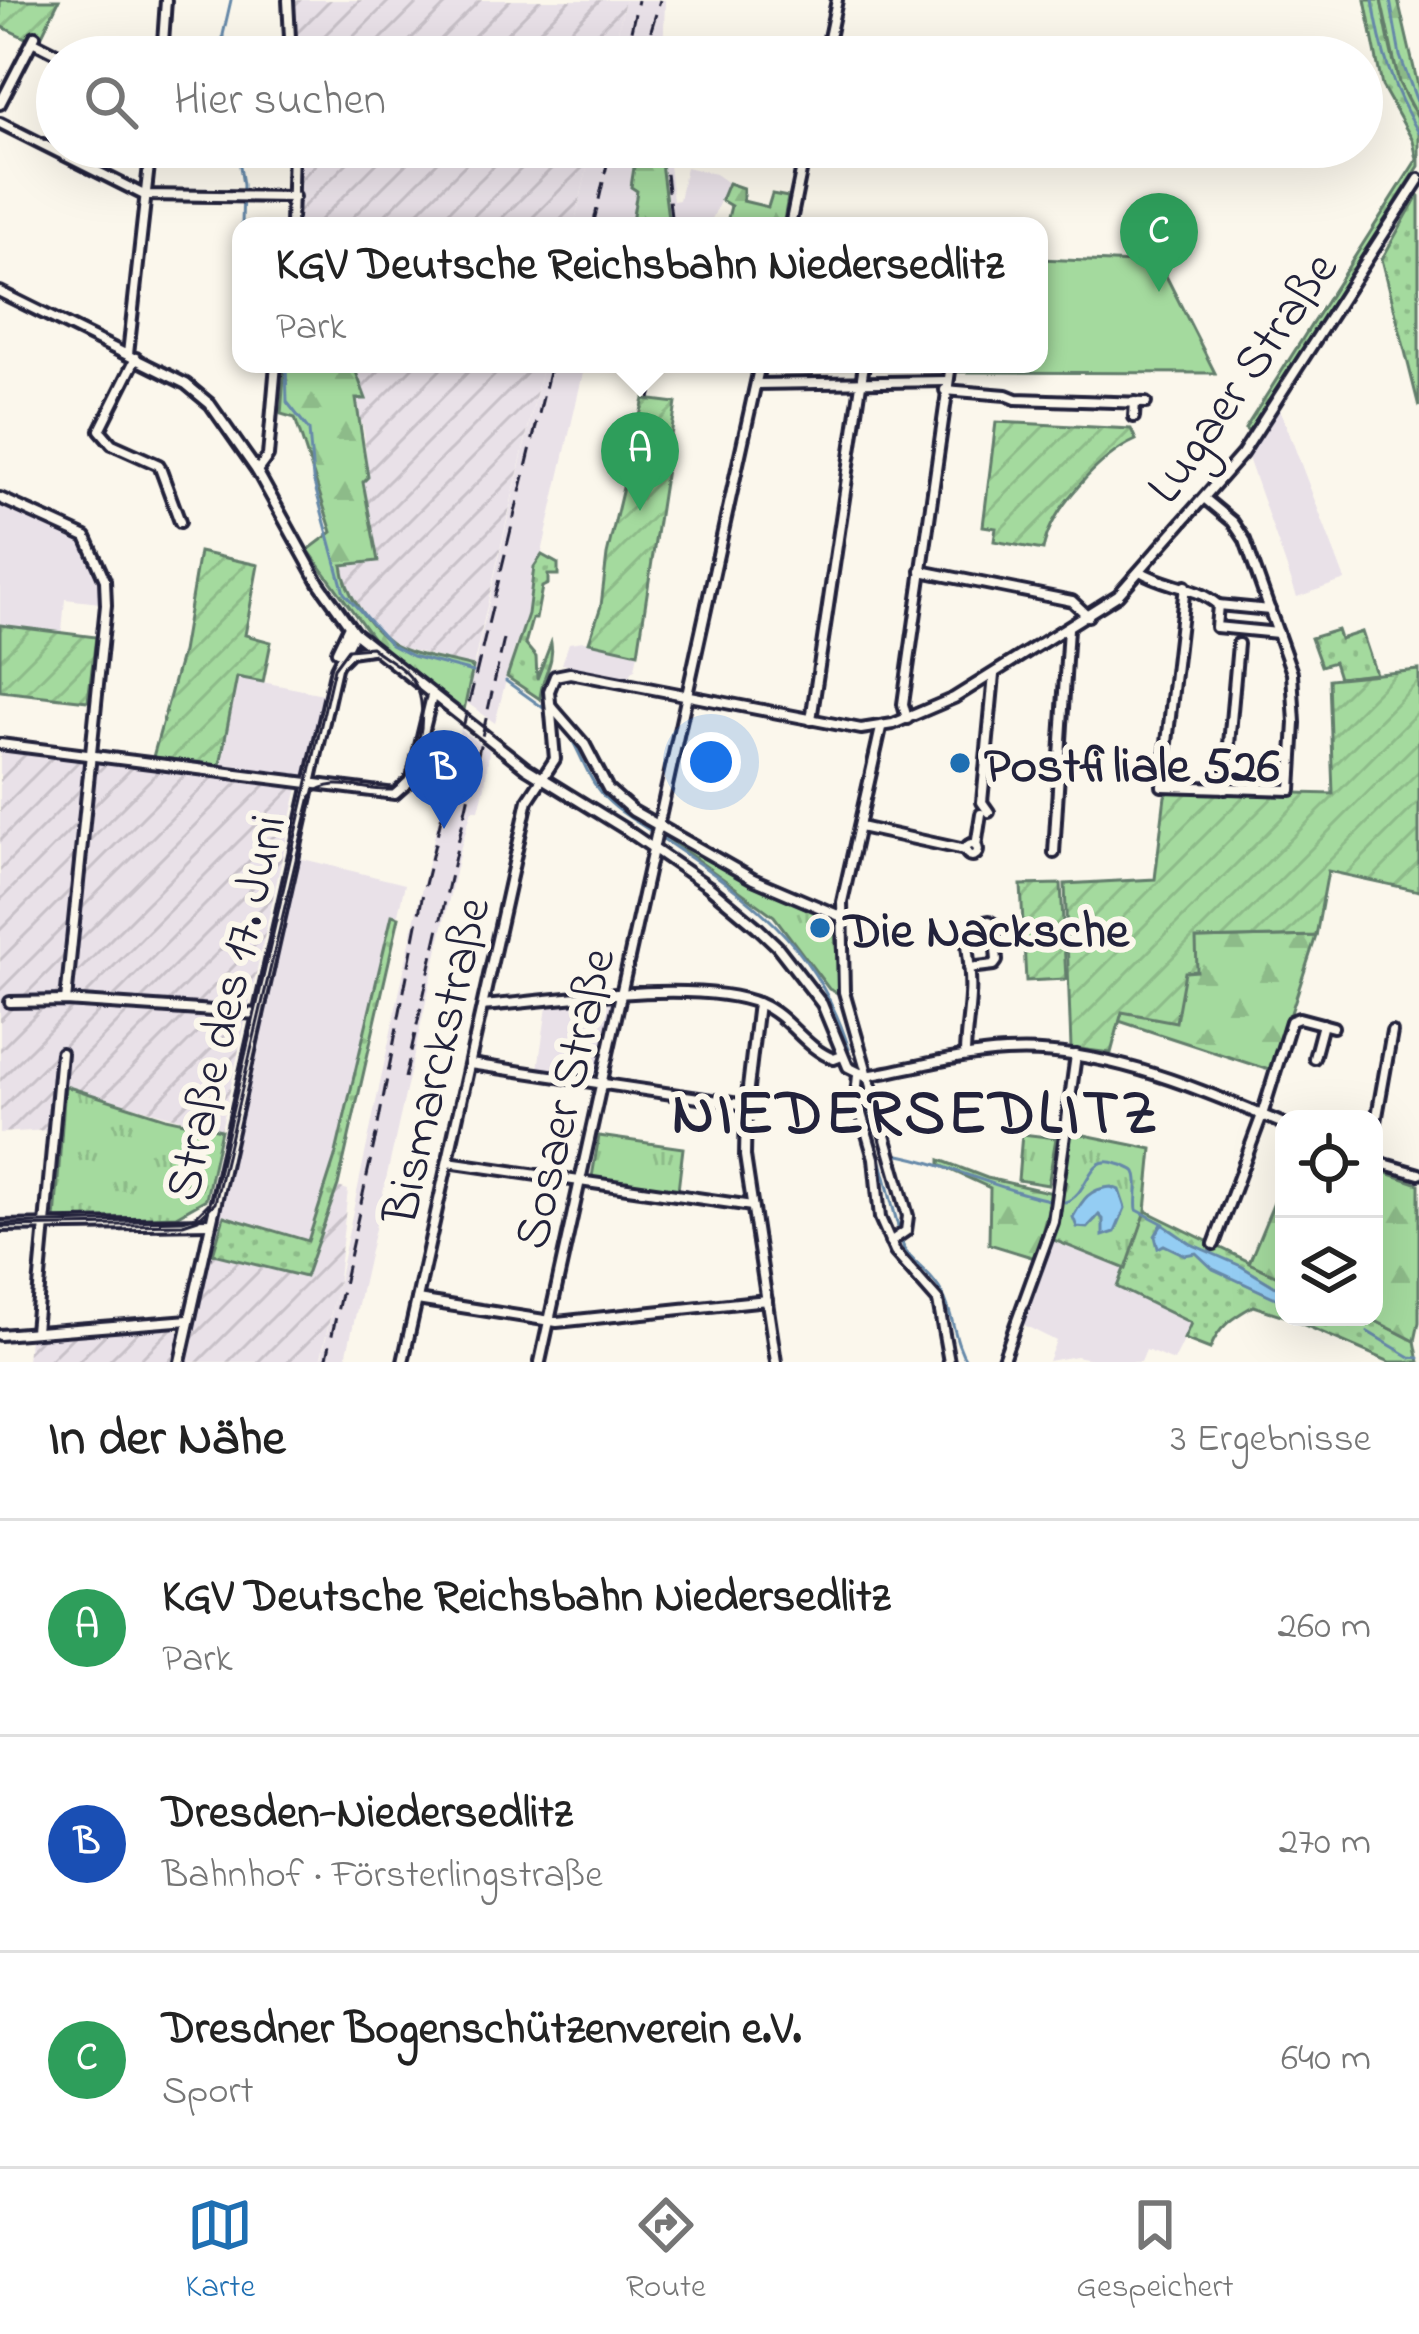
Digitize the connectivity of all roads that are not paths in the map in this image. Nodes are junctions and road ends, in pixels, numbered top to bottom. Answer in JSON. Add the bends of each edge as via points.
{"nodes":[{"id":1,"x":166,"y":0,"type":"edge"},
{"id":2,"x":288,"y":0,"type":"edge"},
{"id":3,"x":837,"y":0,"type":"edge"},
{"id":4,"x":163,"y":36,"type":"edge"},
{"id":5,"x":290,"y":36,"type":"edge"},
{"id":6,"x":829,"y":36,"type":"edge"},
{"id":7,"x":36,"y":40,"type":"edge"},
{"id":8,"x":0,"y":104,"type":"edge"},
{"id":9,"x":0,"y":123,"type":"edge"},
{"id":10,"x":36,"y":141,"type":"edge"},
{"id":11,"x":90,"y":168,"type":"edge"},
{"id":12,"x":148,"y":168,"type":"edge"},
{"id":13,"x":293,"y":168,"type":"edge"},
{"id":14,"x":802,"y":168,"type":"edge"},
{"id":15,"x":1417,"y":186,"type":"edge"},
{"id":16,"x":144,"y":195,"type":"junction"},
{"id":17,"x":294,"y":197,"type":"junction"},
{"id":18,"x":292,"y":217,"type":"edge"},
{"id":19,"x":792,"y":217,"type":"edge"},
{"id":20,"x":0,"y":292,"type":"edge"},
{"id":21,"x":132,"y":356,"type":"junction"},
{"id":22,"x":276,"y":373,"type":"edge"},
{"id":23,"x":758,"y":373,"type":"edge"},
{"id":24,"x":863,"y":373,"type":"edge"},
{"id":25,"x":949,"y":373,"type":"edge"},
{"id":26,"x":756,"y":383,"type":"junction"},
{"id":27,"x":862,"y":384,"type":"junction"},
{"id":28,"x":946,"y":386,"type":"junction"},
{"id":29,"x":1134,"y":418,"type":"dead end"},
{"id":30,"x":257,"y":471,"type":"junction"},
{"id":31,"x":0,"y":497,"type":"edge"},
{"id":32,"x":1204,"y":498,"type":"junction"},
{"id":33,"x":180,"y":522,"type":"dead end"},
{"id":34,"x":921,"y":571,"type":"junction"},
{"id":35,"x":1140,"y":571,"type":"junction"},
{"id":36,"x":1185,"y":586,"type":"junction"},
{"id":37,"x":1218,"y":605,"type":"junction"},
{"id":38,"x":1270,"y":610,"type":"junction"},
{"id":39,"x":1088,"y":616,"type":"junction"},
{"id":40,"x":1069,"y":628,"type":"junction"},
{"id":41,"x":352,"y":629,"type":"junction"},
{"id":42,"x":1278,"y":633,"type":"junction"},
{"id":43,"x":1239,"y":636,"type":"junction"},
{"id":44,"x":372,"y":650,"type":"junction"},
{"id":45,"x":336,"y":668,"type":"junction"},
{"id":46,"x":994,"y":675,"type":"junction"},
{"id":47,"x":432,"y":696,"type":"junction"},
{"id":48,"x":690,"y":697,"type":"junction"},
{"id":49,"x":549,"y":706,"type":"junction"},
{"id":50,"x":907,"y":719,"type":"junction"},
{"id":51,"x":811,"y":720,"type":"junction"},
{"id":52,"x":880,"y":728,"type":"junction"},
{"id":53,"x":0,"y":744,"type":"edge"},
{"id":54,"x":89,"y":755,"type":"junction"},
{"id":55,"x":542,"y":777,"type":"junction"},
{"id":56,"x":310,"y":782,"type":"junction"},
{"id":57,"x":1225,"y":789,"type":"junction"},
{"id":58,"x":658,"y":826,"type":"junction"},
{"id":59,"x":860,"y":827,"type":"junction"},
{"id":60,"x":654,"y":845,"type":"junction"},
{"id":61,"x":1054,"y":853,"type":"dead end"},
{"id":62,"x":841,"y":916,"type":"junction"},
{"id":63,"x":969,"y":968,"type":"junction"},
{"id":64,"x":623,"y":994,"type":"junction"},
{"id":65,"x":66,"y":1001,"type":"junction"},
{"id":66,"x":10,"y":1002,"type":"dead end"},
{"id":67,"x":758,"y":1003,"type":"junction"},
{"id":68,"x":483,"y":1006,"type":"junction"},
{"id":69,"x":258,"y":1015,"type":"junction"},
{"id":70,"x":1392,"y":1032,"type":"dead end"},
{"id":71,"x":61,"y":1053,"type":"dead end"},
{"id":72,"x":1076,"y":1055,"type":"junction"},
{"id":73,"x":965,"y":1056,"type":"junction"},
{"id":74,"x":842,"y":1057,"type":"junction"},
{"id":75,"x":1314,"y":1058,"type":"dead end"},
{"id":76,"x":470,"y":1064,"type":"junction"},
{"id":77,"x":862,"y":1076,"type":"junction"},
{"id":78,"x":602,"y":1084,"type":"junction"},
{"id":79,"x":746,"y":1105,"type":"junction"},
{"id":80,"x":1378,"y":1110,"type":"edge"},
{"id":81,"x":1262,"y":1115,"type":"junction"},
{"id":82,"x":1275,"y":1120,"type":"edge"},
{"id":83,"x":448,"y":1162,"type":"junction"},
{"id":84,"x":1383,"y":1164,"type":"edge"},
{"id":85,"x":1419,"y":1174,"type":"edge"},
{"id":86,"x":580,"y":1182,"type":"junction"},
{"id":87,"x":752,"y":1206,"type":"junction"},
{"id":88,"x":211,"y":1222,"type":"junction"},
{"id":89,"x":45,"y":1225,"type":"junction"},
{"id":90,"x":0,"y":1226,"type":"edge"},
{"id":91,"x":896,"y":1238,"type":"junction"},
{"id":92,"x":1214,"y":1244,"type":"dead end"},
{"id":93,"x":416,"y":1300,"type":"junction"},
{"id":94,"x":767,"y":1300,"type":"junction"},
{"id":95,"x":189,"y":1320,"type":"junction"},
{"id":96,"x":549,"y":1321,"type":"junction"},
{"id":97,"x":35,"y":1331,"type":"junction"},
{"id":98,"x":0,"y":1334,"type":"edge"},
{"id":99,"x":180,"y":1362,"type":"edge"},
{"id":100,"x":403,"y":1362,"type":"edge"},
{"id":101,"x":540,"y":1362,"type":"edge"},
{"id":102,"x":776,"y":1362,"type":"edge"},
{"id":103,"x":950,"y":1362,"type":"edge"},
{"id":104,"x":1002,"y":1362,"type":"edge"}],
"edges":[{"from":1,"to":4,"type":"street"},
{"from":2,"to":5,"type":"street"},
{"from":3,"to":6,"type":"street"},
{"from":7,"to":8,"type":"street"},
{"from":9,"to":10,"type":"street"},
{"from":11,"to":16,"type":"street"},
{"from":12,"to":16,"type":"street"},
{"from":13,"to":17,"type":"street"},
{"from":14,"to":19,"type":"street"},
{"from":15,"to":32,"type":"street","name":"Lugaer Straße","via":[[1242,454]]},
{"from":16,"to":17,"type":"street"},
{"from":16,"to":21,"type":"street"},
{"from":17,"to":18,"type":"street"},
{"from":20,"to":21,"type":"street"},
{"from":21,"to":30,"type":"street","via":[[203,397]]},
{"from":21,"to":33,"type":"street","via":[[100,430],[159,465]]},
{"from":22,"to":30,"type":"street","via":[[268,456]]},
{"from":23,"to":26,"type":"street","name":"Sosaer Straße"},
{"from":24,"to":27,"type":"street"},
{"from":25,"to":28,"type":"street"},
{"from":26,"to":27,"type":"street"},
{"from":26,"to":48,"type":"street","name":"Sosaer Straße"},
{"from":27,"to":28,"type":"street"},
{"from":27,"to":51,"type":"street"},
{"from":28,"to":29,"type":"street","via":[[1016,399],[1140,402]]},
{"from":28,"to":34,"type":"street"},
{"from":30,"to":41,"type":"street"},
{"from":31,"to":54,"type":"street","via":[[86,537],[98,559],[106,592]]},
{"from":32,"to":35,"type":"street","name":"Lugaer Straße"},
{"from":32,"to":38,"type":"street","via":[[1240,531]]},
{"from":34,"to":39,"type":"street","via":[[1072,601]]},
{"from":34,"to":50,"type":"street"},
{"from":35,"to":36,"type":"street"},
{"from":35,"to":39,"type":"street","name":"Lugaer Straße"},
{"from":36,"to":37,"type":"street"},
{"from":36,"to":57,"type":"street","via":[[1162,786]]},
{"from":37,"to":38,"type":"street"},
{"from":37,"to":43,"type":"street","via":[[1216,627]]},
{"from":38,"to":42,"type":"street"},
{"from":39,"to":40,"type":"street","name":"Lugaer Straße"},
{"from":40,"to":46,"type":"street","name":"Lugaer Straße"},
{"from":40,"to":61,"type":"street"},
{"from":41,"to":44,"type":"street"},
{"from":41,"to":45,"type":"street","name":"Straße des 17. Juni","via":[[342,636]]},
{"from":42,"to":43,"type":"street"},
{"from":42,"to":57,"type":"street","via":[[1292,673],[1291,790]]},
{"from":43,"to":57,"type":"street"},
{"from":44,"to":45,"type":"street","via":[[350,652]]},
{"from":44,"to":47,"type":"street"},
{"from":45,"to":56,"type":"street","name":"Straße des 17. Juni"},
{"from":46,"to":50,"type":"street","name":"Lugaer Straße"},
{"from":46,"to":59,"type":"street","via":[[976,846]]},
{"from":47,"to":55,"type":"street"},
{"from":47,"to":56,"type":"street","via":[[412,779],[395,794]]},
{"from":48,"to":49,"type":"street","via":[[565,673],[552,681]]},
{"from":48,"to":51,"type":"street"},
{"from":48,"to":58,"type":"street","name":"Sosaer Straße"},
{"from":49,"to":55,"type":"street","name":"Bismarckstraße","via":[[555,759]]},
{"from":49,"to":58,"type":"street","via":[[571,724],[608,789]]},
{"from":50,"to":52,"type":"street","name":"Lugaer Straße"},
{"from":51,"to":52,"type":"street"},
{"from":52,"to":59,"type":"street"},
{"from":53,"to":54,"type":"street"},
{"from":54,"to":56,"type":"street"},
{"from":54,"to":65,"type":"street"},
{"from":55,"to":60,"type":"street"},
{"from":55,"to":68,"type":"street","name":"Bismarckstraße","via":[[529,800]]},
{"from":56,"to":69,"type":"street","name":"Straße des 17. Juni"},
{"from":58,"to":60,"type":"street","name":"Sosaer Straße"},
{"from":58,"to":62,"type":"street"},
{"from":59,"to":62,"type":"street"},
{"from":60,"to":64,"type":"street","name":"Sosaer Straße"},
{"from":60,"to":74,"type":"street","via":[[777,946],[822,1004]]},
{"from":62,"to":77,"type":"street","via":[[846,1001]]},
{"from":63,"to":63,"type":"street","via":[[965,926],[988,921],[997,961]]},
{"from":63,"to":73,"type":"street"},
{"from":64,"to":67,"type":"street"},
{"from":64,"to":68,"type":"street"},
{"from":64,"to":78,"type":"street","name":"Sosaer Straße"},
{"from":65,"to":66,"type":"street"},
{"from":65,"to":69,"type":"street"},
{"from":67,"to":74,"type":"street","via":[[818,1051]]},
{"from":67,"to":79,"type":"street"},
{"from":68,"to":76,"type":"street","name":"Bismarckstraße"},
{"from":69,"to":88,"type":"street","name":"Straße des 17. Juni"},
{"from":70,"to":80,"type":"street"},
{"from":71,"to":89,"type":"street"},
{"from":72,"to":73,"type":"street"},
{"from":72,"to":81,"type":"street","via":[[1128,1065]]},
{"from":72,"to":104,"type":"street","via":[[1053,1222]]},
{"from":73,"to":77,"type":"street"},
{"from":74,"to":77,"type":"street"},
{"from":75,"to":81,"type":"street","via":[[1328,1025],[1291,1021]]},
{"from":76,"to":78,"type":"street"},
{"from":76,"to":83,"type":"street","name":"Bismarckstraße"},
{"from":77,"to":91,"type":"street","via":[[856,1096],[880,1218]]},
{"from":77,"to":91,"type":"street","via":[[908,1216]]},
{"from":78,"to":79,"type":"street"},
{"from":78,"to":86,"type":"street","name":"Sosaer Straße"},
{"from":79,"to":87,"type":"street"},
{"from":81,"to":82,"type":"street"},
{"from":81,"to":92,"type":"street"},
{"from":83,"to":86,"type":"street"},
{"from":83,"to":93,"type":"street","name":"Bismarckstraße"},
{"from":84,"to":85,"type":"street"},
{"from":86,"to":87,"type":"street"},
{"from":86,"to":96,"type":"street","name":"Sosaer Straße"},
{"from":87,"to":94,"type":"street"},
{"from":88,"to":89,"type":"street"},
{"from":88,"to":95,"type":"street","name":"Straße des 17. Juni"},
{"from":89,"to":90,"type":"street"},
{"from":89,"to":97,"type":"street"},
{"from":91,"to":103,"type":"street","via":[[938,1301]]},
{"from":93,"to":96,"type":"street"},
{"from":93,"to":100,"type":"street","name":"Bismarckstraße"},
{"from":94,"to":96,"type":"street"},
{"from":94,"to":102,"type":"street"},
{"from":95,"to":97,"type":"street"},
{"from":95,"to":99,"type":"street","name":"Straße des 17. Juni"},
{"from":96,"to":101,"type":"street","name":"Sosaer Straße"},
{"from":97,"to":98,"type":"street"}]}
